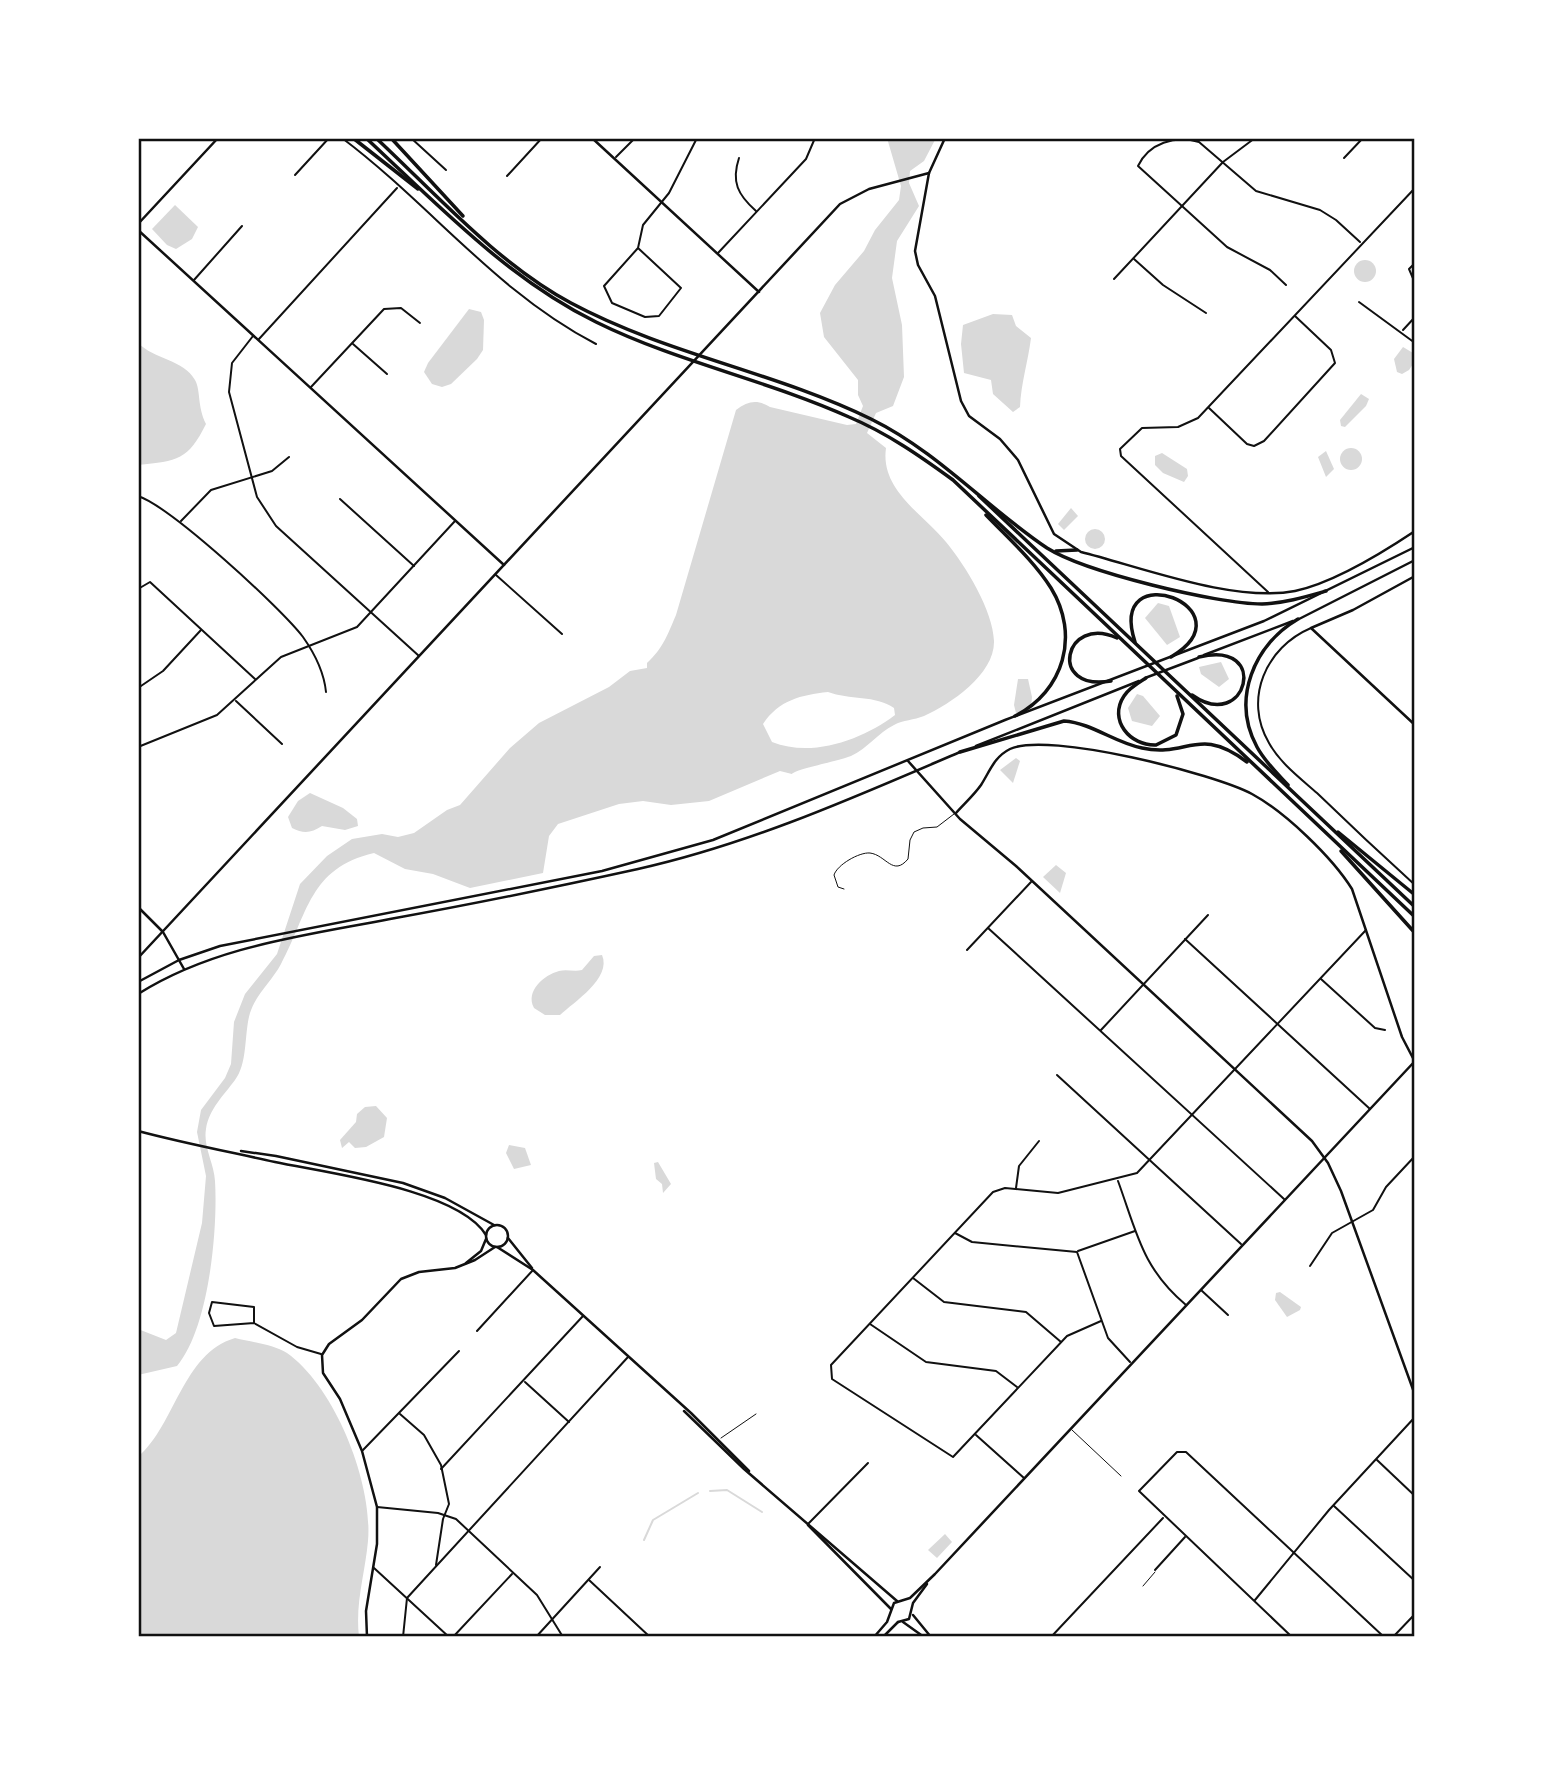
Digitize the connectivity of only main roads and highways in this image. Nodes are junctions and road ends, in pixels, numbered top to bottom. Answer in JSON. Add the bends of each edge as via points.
{"nodes":[{"id":1,"x":353,"y":138,"type":"edge"},
{"id":2,"x":366,"y":138,"type":"edge"},
{"id":3,"x":376,"y":138,"type":"edge"},
{"id":4,"x":391,"y":138,"type":"edge"},
{"id":5,"x":441,"y":208,"type":"junction"},
{"id":6,"x":484,"y":239,"type":"junction"},
{"id":7,"x":949,"y":468,"type":"junction"},
{"id":8,"x":966,"y":492,"type":"junction"},
{"id":9,"x":1050,"y":550,"type":"junction"},
{"id":10,"x":1077,"y":550,"type":"road end"},
{"id":11,"x":1326,"y":592,"type":"road end"},
{"id":12,"x":1298,"y":619,"type":"road end"},
{"id":13,"x":1124,"y":642,"type":"junction"},
{"id":14,"x":1136,"y":644,"type":"junction"},
{"id":15,"x":1171,"y":657,"type":"road end"},
{"id":16,"x":1199,"y":657,"type":"road end"},
{"id":17,"x":1146,"y":678,"type":"road end"},
{"id":18,"x":1111,"y":681,"type":"road end"},
{"id":19,"x":1180,"y":686,"type":"junction"},
{"id":20,"x":1173,"y":689,"type":"junction"},
{"id":21,"x":1015,"y":716,"type":"road end"},
{"id":22,"x":960,"y":752,"type":"road end"},
{"id":23,"x":1265,"y":776,"type":"junction"},
{"id":24,"x":1303,"y":803,"type":"junction"},
{"id":25,"x":1311,"y":810,"type":"junction"},
{"id":26,"x":1331,"y":838,"type":"junction"},
{"id":27,"x":1415,"y":895,"type":"edge"},
{"id":28,"x":1415,"y":908,"type":"edge"},
{"id":29,"x":1415,"y":917,"type":"edge"},
{"id":30,"x":1415,"y":933,"type":"edge"}],
"edges":[{"from":1,"to":5,"type":"highway"},
{"from":2,"to":5,"type":"highway"},
{"from":3,"to":6,"type":"highway"},
{"from":4,"to":6,"type":"highway"},
{"from":5,"to":8,"type":"highway","via":[[507,267],[577,313],[617,332],[849,416],[922,458]]},
{"from":6,"to":7,"type":"highway","via":[[525,274],[583,309],[851,410]]},
{"from":7,"to":9,"type":"highway"},
{"from":7,"to":14,"type":"highway"},
{"from":8,"to":13,"type":"highway"},
{"from":8,"to":21,"type":"highway","via":[[1046,581],[1063,617],[1065,646],[1057,678],[1039,701]]},
{"from":9,"to":10,"type":"highway"},
{"from":9,"to":11,"type":"highway","via":[[1093,568],[1235,602],[1289,602]]},
{"from":12,"to":24,"type":"highway","via":[[1260,654],[1249,682],[1246,709],[1262,756]]},
{"from":13,"to":18,"type":"highway","via":[[1093,632],[1080,637],[1071,650],[1070,665],[1077,678],[1091,684]]},
{"from":13,"to":20,"type":"highway"},
{"from":14,"to":15,"type":"highway","via":[[1130,620],[1137,605],[1151,595],[1174,595],[1189,606],[1195,628],[1188,643]]},
{"from":14,"to":19,"type":"highway"},
{"from":16,"to":19,"type":"highway","via":[[1218,652],[1236,659],[1244,678],[1240,693],[1227,704],[1211,705]]},
{"from":17,"to":20,"type":"highway","via":[[1127,692],[1119,708],[1121,726],[1138,742],[1156,745],[1176,735],[1183,714]]},
{"from":19,"to":24,"type":"highway"},
{"from":20,"to":23,"type":"highway"},
{"from":22,"to":23,"type":"highway","via":[[1050,724],[1072,722],[1144,749],[1216,744]]},
{"from":23,"to":26,"type":"highway"},
{"from":24,"to":25,"type":"highway"},
{"from":25,"to":27,"type":"highway"},
{"from":25,"to":28,"type":"highway"},
{"from":26,"to":29,"type":"highway"},
{"from":26,"to":30,"type":"highway"}]}
